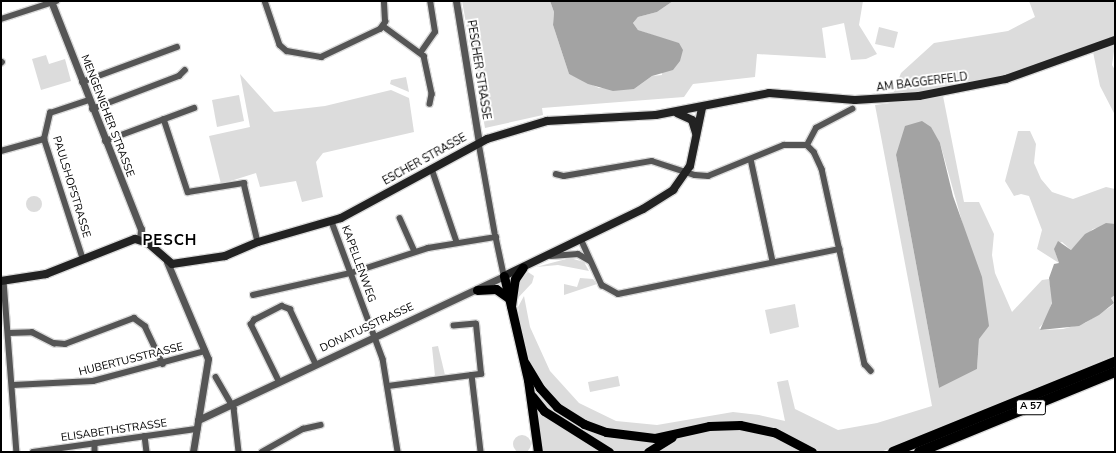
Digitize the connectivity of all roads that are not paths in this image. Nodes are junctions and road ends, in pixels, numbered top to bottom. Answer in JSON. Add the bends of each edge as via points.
{"nodes":[{"id":1,"x":265,"y":1,"type":"edge"},
{"id":2,"x":384,"y":1,"type":"edge"},
{"id":3,"x":430,"y":1,"type":"edge"},
{"id":4,"x":456,"y":1,"type":"edge"},
{"id":5,"x":53,"y":2,"type":"edge"},
{"id":6,"x":1,"y":19,"type":"edge"},
{"id":7,"x":383,"y":26,"type":"junction"},
{"id":8,"x":1115,"y":40,"type":"edge"},
{"id":9,"x":177,"y":47,"type":"dead end"},
{"id":10,"x":421,"y":52,"type":"junction"},
{"id":11,"x":185,"y":70,"type":"dead end"},
{"id":12,"x":82,"y":82,"type":"junction"},
{"id":13,"x":88,"y":100,"type":"junction"},
{"id":14,"x":430,"y":104,"type":"dead end"},
{"id":15,"x":194,"y":108,"type":"dead end"},
{"id":16,"x":702,"y":108,"type":"junction"},
{"id":17,"x":92,"y":109,"type":"junction"},
{"id":18,"x":852,"y":109,"type":"dead end"},
{"id":19,"x":674,"y":112,"type":"junction"},
{"id":20,"x":164,"y":119,"type":"junction"},
{"id":21,"x":697,"y":136,"type":"junction"},
{"id":22,"x":44,"y":139,"type":"junction"},
{"id":23,"x":105,"y":141,"type":"junction"},
{"id":24,"x":479,"y":143,"type":"junction"},
{"id":25,"x":807,"y":145,"type":"junction"},
{"id":26,"x":1,"y":150,"type":"edge"},
{"id":27,"x":751,"y":159,"type":"junction"},
{"id":28,"x":432,"y":169,"type":"junction"},
{"id":29,"x":687,"y":172,"type":"junction"},
{"id":30,"x":556,"y":174,"type":"dead end"},
{"id":31,"x":400,"y":218,"type":"dead end"},
{"id":32,"x":332,"y":222,"type":"junction"},
{"id":33,"x":495,"y":235,"type":"junction"},
{"id":34,"x":581,"y":239,"type":"junction"},
{"id":35,"x":140,"y":240,"type":"junction"},
{"id":36,"x":258,"y":242,"type":"junction"},
{"id":37,"x":457,"y":242,"type":"junction"},
{"id":38,"x":839,"y":249,"type":"junction"},
{"id":39,"x":415,"y":251,"type":"junction"},
{"id":40,"x":544,"y":257,"type":"junction"},
{"id":41,"x":83,"y":260,"type":"junction"},
{"id":42,"x":590,"y":261,"type":"junction"},
{"id":43,"x":167,"y":262,"type":"junction"},
{"id":44,"x":773,"y":262,"type":"junction"},
{"id":45,"x":523,"y":267,"type":"junction"},
{"id":46,"x":351,"y":273,"type":"junction"},
{"id":47,"x":504,"y":276,"type":"junction"},
{"id":48,"x":2,"y":281,"type":"edge"},
{"id":49,"x":477,"y":290,"type":"junction"},
{"id":50,"x":253,"y":295,"type":"dead end"},
{"id":51,"x":507,"y":297,"type":"junction"},
{"id":52,"x":511,"y":306,"type":"junction"},
{"id":53,"x":454,"y":326,"type":"dead end"},
{"id":54,"x":9,"y":333,"type":"junction"},
{"id":55,"x":374,"y":336,"type":"junction"},
{"id":56,"x":205,"y":351,"type":"junction"},
{"id":57,"x":1115,"y":362,"type":"edge"},
{"id":58,"x":525,"y":363,"type":"junction"},
{"id":59,"x":163,"y":364,"type":"junction"},
{"id":60,"x":316,"y":364,"type":"junction"},
{"id":61,"x":871,"y":371,"type":"dead end"},
{"id":62,"x":1115,"y":372,"type":"edge"},
{"id":63,"x":472,"y":375,"type":"junction"},
{"id":64,"x":216,"y":377,"type":"dead end"},
{"id":65,"x":279,"y":382,"type":"junction"},
{"id":66,"x":13,"y":385,"type":"junction"},
{"id":67,"x":388,"y":386,"type":"junction"},
{"id":68,"x":531,"y":394,"type":"junction"},
{"id":69,"x":232,"y":404,"type":"junction"},
{"id":70,"x":198,"y":420,"type":"junction"},
{"id":71,"x":321,"y":426,"type":"dead end"},
{"id":72,"x":197,"y":429,"type":"junction"},
{"id":73,"x":679,"y":434,"type":"junction"},
{"id":74,"x":145,"y":436,"type":"junction"},
{"id":75,"x":94,"y":443,"type":"junction"},
{"id":76,"x":17,"y":452,"type":"edge"},
{"id":77,"x":33,"y":452,"type":"edge"},
{"id":78,"x":95,"y":452,"type":"edge"},
{"id":79,"x":146,"y":452,"type":"edge"},
{"id":80,"x":193,"y":452,"type":"edge"},
{"id":81,"x":239,"y":452,"type":"edge"},
{"id":82,"x":262,"y":452,"type":"edge"},
{"id":83,"x":398,"y":452,"type":"edge"},
{"id":84,"x":481,"y":452,"type":"edge"},
{"id":85,"x":538,"y":452,"type":"edge"},
{"id":86,"x":608,"y":452,"type":"edge"},
{"id":87,"x":648,"y":452,"type":"edge"},
{"id":88,"x":812,"y":452,"type":"edge"},
{"id":89,"x":893,"y":452,"type":"edge"},
{"id":90,"x":918,"y":452,"type":"edge"}],
"edges":[{"from":1,"to":7,"type":"street","via":[[280,45],[287,51],[308,56],[330,55]]},
{"from":2,"to":7,"type":"street"},
{"from":3,"to":10,"type":"street","via":[[435,32]]},
{"from":4,"to":24,"type":"street","name":"PESCHER STRASSE"},
{"from":5,"to":6,"type":"street"},
{"from":5,"to":12,"type":"street","name":"MENGENICHER STRASSE"},
{"from":7,"to":10,"type":"street"},
{"from":8,"to":16,"type":"main road","name":"AM BAGGERFELD","via":[[1006,79],[963,89],[880,100],[769,93]]},
{"from":9,"to":12,"type":"street"},
{"from":10,"to":14,"type":"street","via":[[431,89]]},
{"from":11,"to":17,"type":"street","via":[[179,76]]},
{"from":12,"to":13,"type":"street","name":"MENGENICHER STRASSE"},
{"from":13,"to":17,"type":"street","name":"MENGENICHER STRASSE"},
{"from":13,"to":22,"type":"street","name":"PAULSHOFSTRASSE","via":[[50,113]]},
{"from":15,"to":20,"type":"street"},
{"from":16,"to":19,"type":"main road","name":"ESCHER STRASSE"},
{"from":16,"to":21,"type":"main road","name":"DONATUSSTRASSE"},
{"from":17,"to":23,"type":"street","name":"MENGENICHER STRASSE"},
{"from":18,"to":25,"type":"street","via":[[828,119],[816,128]]},
{"from":19,"to":21,"type":"main road","via":[[692,120]]},
{"from":19,"to":24,"type":"main road","name":"ESCHER STRASSE","via":[[547,121]]},
{"from":20,"to":23,"type":"street"},
{"from":20,"to":36,"type":"street","via":[[188,192],[244,183]]},
{"from":21,"to":29,"type":"main road","name":"DONATUSSTRASSE"},
{"from":22,"to":26,"type":"street"},
{"from":22,"to":41,"type":"street","name":"PAULSHOFSTRASSE"},
{"from":23,"to":35,"type":"street","name":"MENGENICHER STRASSE","via":[[141,229]]},
{"from":24,"to":28,"type":"main road","name":"ESCHER STRASSE"},
{"from":24,"to":33,"type":"street"},
{"from":25,"to":27,"type":"street","via":[[784,145]]},
{"from":25,"to":38,"type":"street","via":[[820,161]]},
{"from":27,"to":29,"type":"street","via":[[708,176]]},
{"from":27,"to":44,"type":"street"},
{"from":28,"to":32,"type":"main road","name":"ESCHER STRASSE"},
{"from":28,"to":37,"type":"street"},
{"from":29,"to":30,"type":"street","via":[[652,161],[564,176]]},
{"from":29,"to":34,"type":"main road","name":"DONATUSSTRASSE","via":[[673,190],[661,198]]},
{"from":31,"to":39,"type":"street"},
{"from":32,"to":36,"type":"main road","name":"ESCHER STRASSE"},
{"from":32,"to":46,"type":"street","name":"KAPELLENWEG"},
{"from":33,"to":37,"type":"street"},
{"from":33,"to":47,"type":"street"},
{"from":34,"to":40,"type":"main road","name":"DONATUSSTRASSE"},
{"from":34,"to":42,"type":"street"},
{"from":35,"to":41,"type":"main road","via":[[129,241]]},
{"from":35,"to":43,"type":"main road"},
{"from":36,"to":43,"type":"main road","name":"ESCHER STRASSE","via":[[209,260],[177,264]]},
{"from":37,"to":39,"type":"street"},
{"from":38,"to":44,"type":"street"},
{"from":38,"to":61,"type":"street","via":[[865,364]]},
{"from":39,"to":46,"type":"street"},
{"from":40,"to":42,"type":"street","name":"DONATUSSTRASSE","via":[[578,254]]},
{"from":40,"to":45,"type":"main road","name":"DONATUSSTRASSE"},
{"from":41,"to":48,"type":"main road","via":[[46,274]]},
{"from":42,"to":44,"type":"street","via":[[602,285],[618,294]]},
{"from":43,"to":56,"type":"street"},
{"from":45,"to":47,"type":"main road","name":"DONATUSSTRASSE"},
{"from":45,"to":52,"type":"highway","via":[[515,279]]},
{"from":46,"to":50,"type":"street"},
{"from":46,"to":55,"type":"street","name":"KAPELLENWEG"},
{"from":47,"to":49,"type":"street","name":"DONATUSSTRASSE"},
{"from":47,"to":51,"type":"highway"},
{"from":47,"to":52,"type":"highway","via":[[510,282]]},
{"from":48,"to":54,"type":"street"},
{"from":49,"to":51,"type":"highway","via":[[494,288]]},
{"from":49,"to":55,"type":"street","name":"DONATUSSTRASSE"},
{"from":51,"to":52,"type":"highway"},
{"from":52,"to":58,"type":"highway"},
{"from":53,"to":63,"type":"street","via":[[476,324],[482,372]]},
{"from":54,"to":59,"type":"street","via":[[32,332],[57,344],[65,344],[134,318],[145,326]]},
{"from":54,"to":66,"type":"street"},
{"from":55,"to":60,"type":"street","name":"DONATUSSTRASSE"},
{"from":55,"to":67,"type":"street","name":"KAPELLENWEG"},
{"from":56,"to":59,"type":"street","name":"HUBERTUSSTRASSE"},
{"from":56,"to":70,"type":"street","via":[[208,367]]},
{"from":57,"to":89,"type":"highway","number":"A 57"},
{"from":58,"to":68,"type":"highway"},
{"from":58,"to":73,"type":"highway","via":[[547,397],[584,424],[630,437]]},
{"from":59,"to":66,"type":"street","name":"HUBERTUSSTRASSE","via":[[93,382]]},
{"from":60,"to":65,"type":"street","name":"DONATUSSTRASSE"},
{"from":60,"to":65,"type":"street","via":[[290,309],[282,306],[254,320],[251,325]]},
{"from":62,"to":90,"type":"highway","number":"A 57"},
{"from":63,"to":67,"type":"street"},
{"from":63,"to":84,"type":"street"},
{"from":64,"to":69,"type":"street"},
{"from":65,"to":69,"type":"street","name":"DONATUSSTRASSE"},
{"from":66,"to":76,"type":"street"},
{"from":67,"to":83,"type":"street","name":"KAPELLENWEG"},
{"from":68,"to":85,"type":"highway"},
{"from":68,"to":86,"type":"highway","via":[[541,408]]},
{"from":69,"to":70,"type":"street","name":"DONATUSSTRASSE"},
{"from":69,"to":81,"type":"street"},
{"from":70,"to":72,"type":"street"},
{"from":71,"to":82,"type":"street","via":[[304,429]]},
{"from":72,"to":74,"type":"street","name":"ELISABETHSTRASSE"},
{"from":72,"to":80,"type":"street"},
{"from":73,"to":87,"type":"highway"},
{"from":73,"to":88,"type":"highway","via":[[709,426],[747,426],[781,435]]},
{"from":74,"to":75,"type":"street","name":"ELISABETHSTRASSE"},
{"from":74,"to":79,"type":"street"},
{"from":75,"to":77,"type":"street","name":"ELISABETHSTRASSE"},
{"from":75,"to":78,"type":"street"}]}
